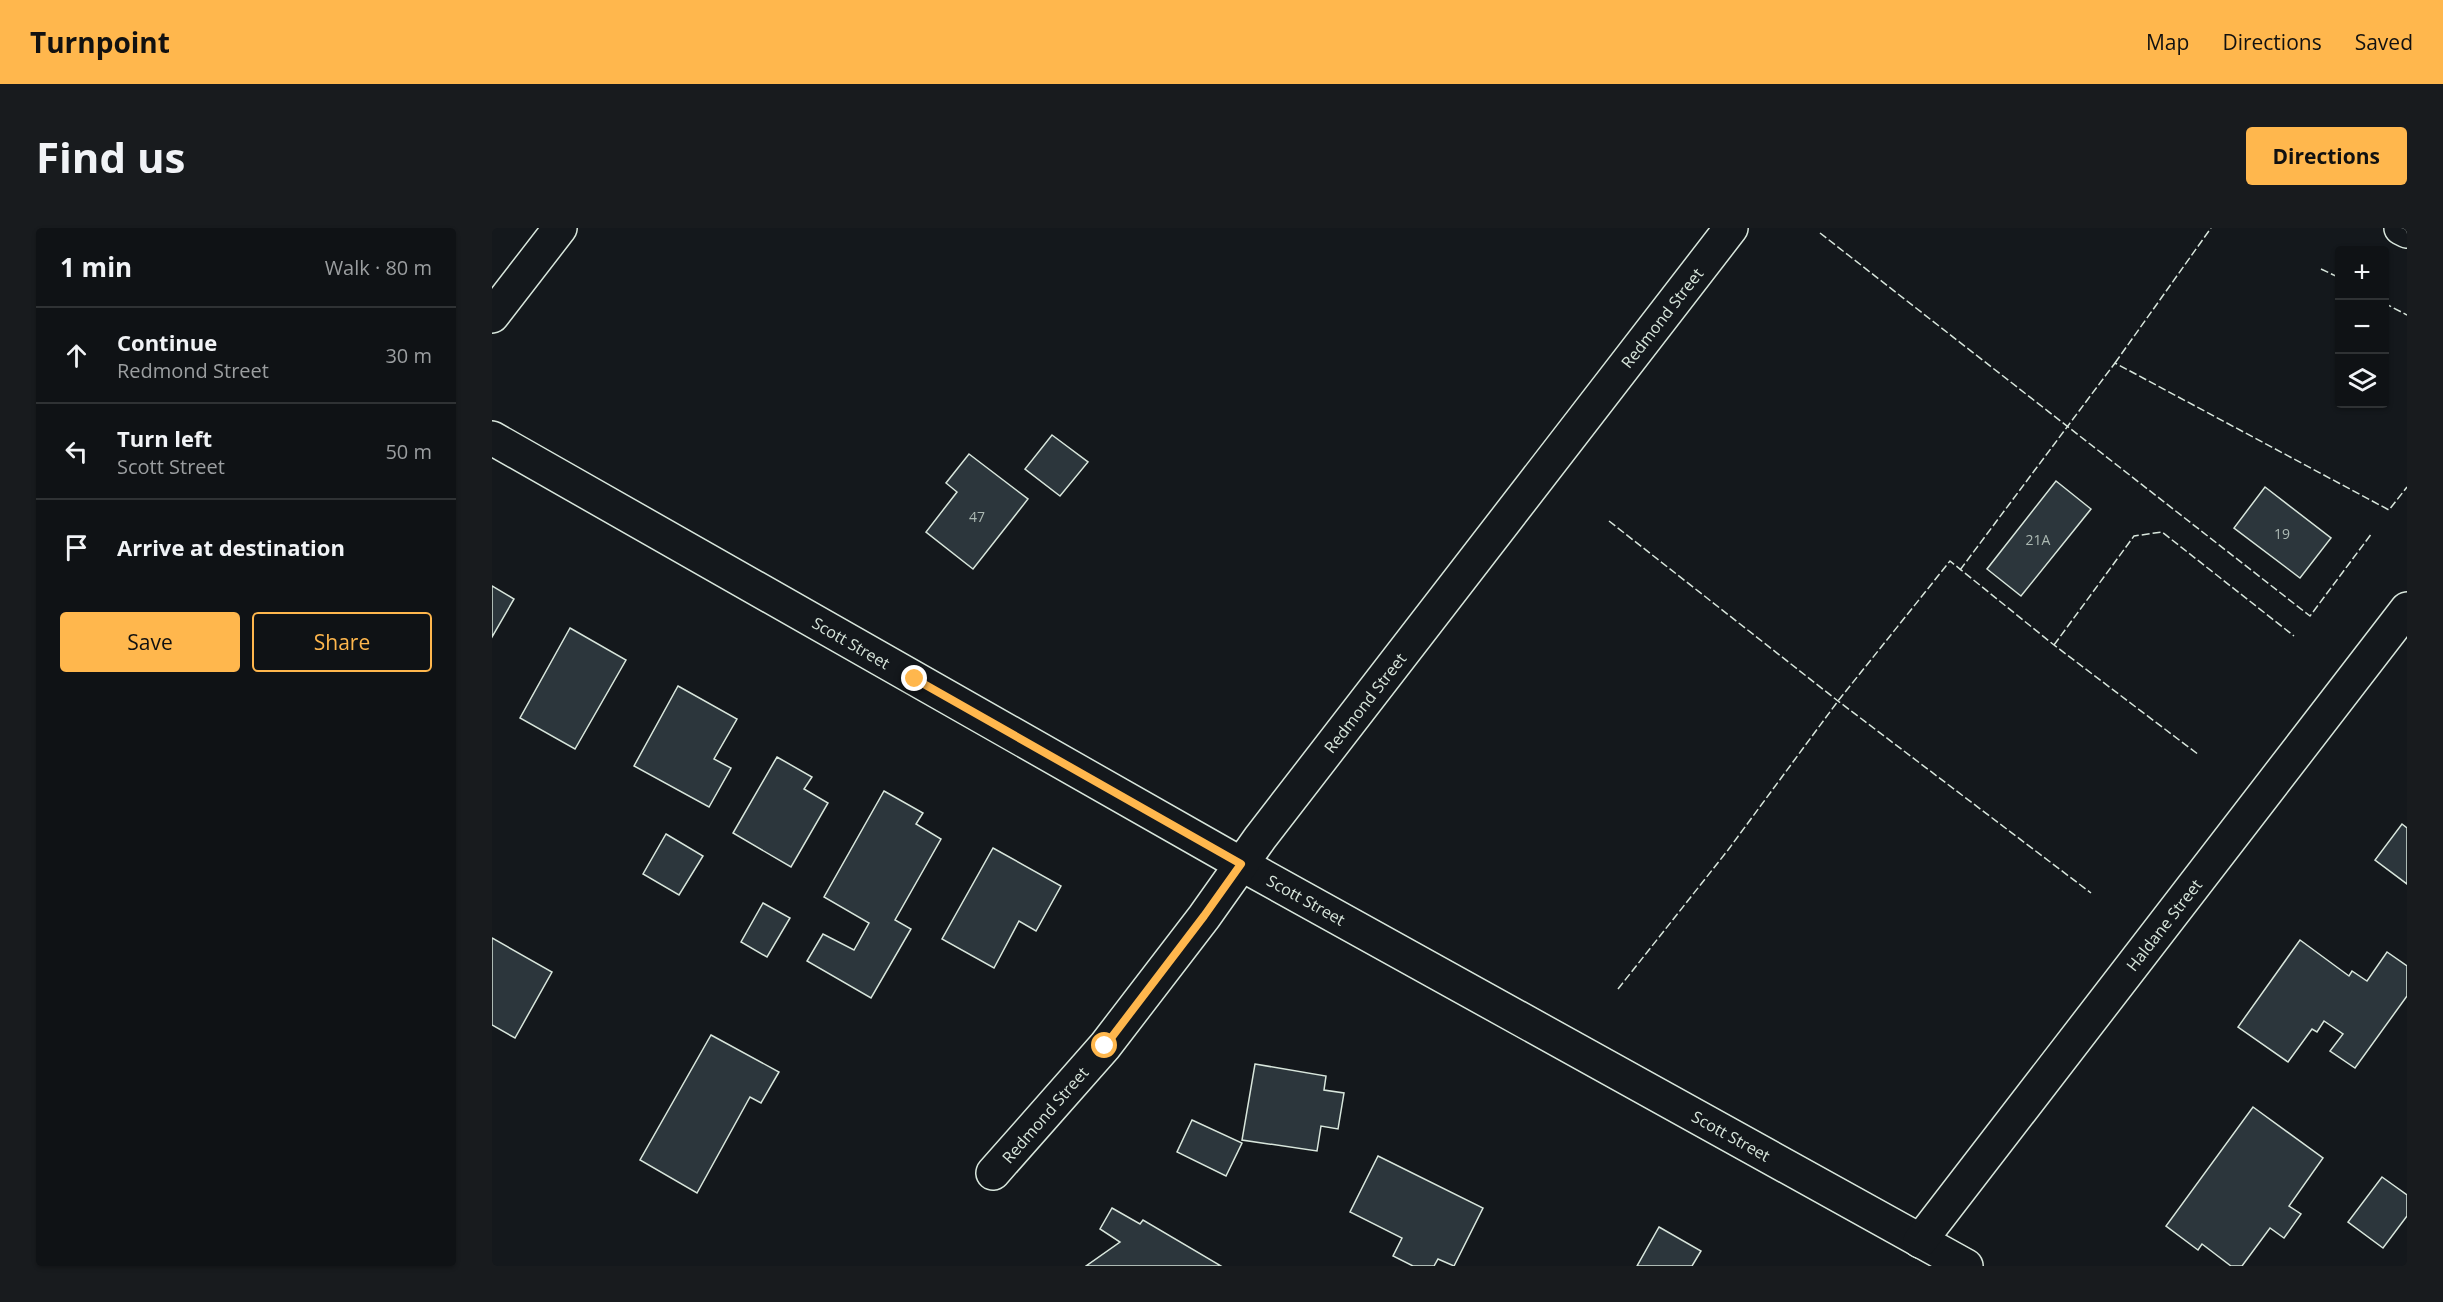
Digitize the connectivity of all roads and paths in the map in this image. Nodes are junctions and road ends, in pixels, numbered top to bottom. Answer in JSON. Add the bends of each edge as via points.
{"nodes":[{"id":1,"x":561,"y":228,"type":"edge"},
{"id":2,"x":1731,"y":228,"type":"edge"},
{"id":3,"x":2401,"y":228,"type":"edge"},
{"id":4,"x":2407,"y":231,"type":"edge"},
{"id":5,"x":492,"y":315,"type":"edge"},
{"id":6,"x":492,"y":438,"type":"edge"},
{"id":7,"x":2407,"y":609,"type":"edge"},
{"id":8,"x":1241,"y":864,"type":"junction"},
{"id":9,"x":993,"y":1173,"type":"dead end"},
{"id":10,"x":1920,"y":1241,"type":"junction"},
{"id":11,"x":1966,"y":1266,"type":"edge"}],
"edges":[{"from":1,"to":5,"type":"street"},
{"from":2,"to":8,"type":"street","name":"Redmond Street"},
{"from":3,"to":4,"type":"street"},
{"from":6,"to":8,"type":"street","name":"Scott Street"},
{"from":7,"to":10,"type":"street","name":"Haldane Street"},
{"from":8,"to":9,"type":"street","name":"Redmond Street","via":[[1105,1046]]},
{"from":8,"to":10,"type":"street","name":"Scott Street"},
{"from":10,"to":11,"type":"street","name":"Scott Street"}]}
